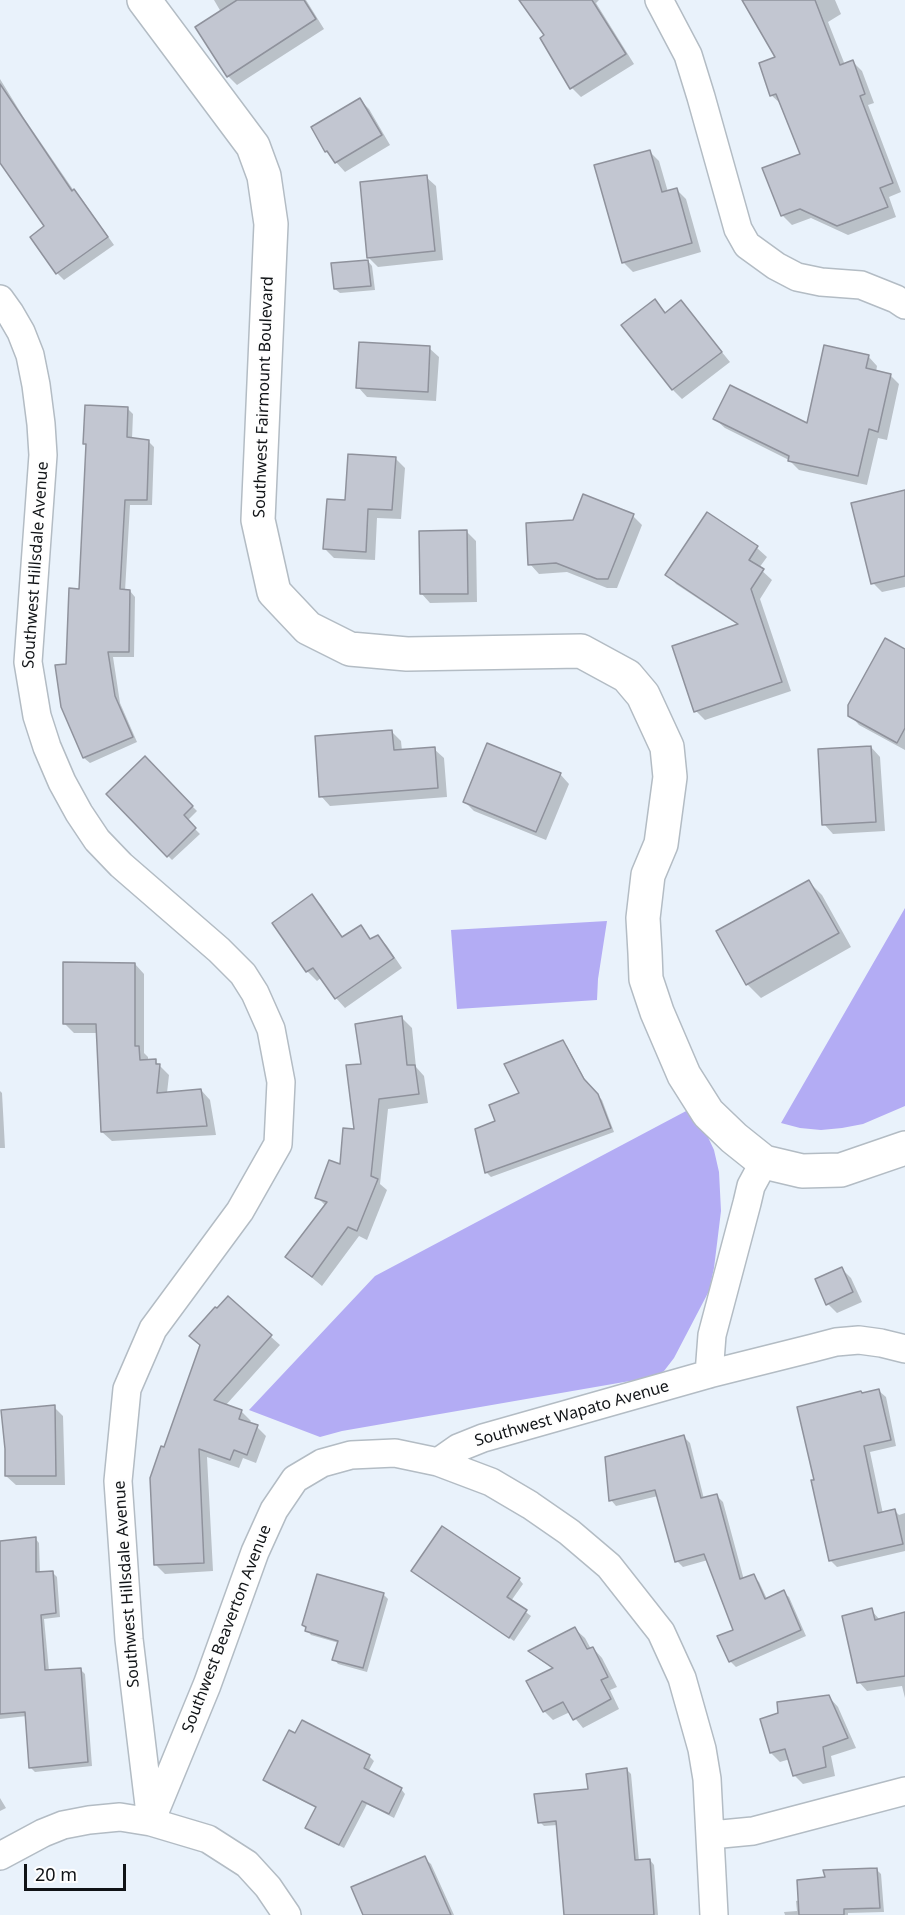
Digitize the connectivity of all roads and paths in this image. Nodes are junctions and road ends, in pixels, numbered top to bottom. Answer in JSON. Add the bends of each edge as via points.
{"nodes":[{"id":1,"x":144,"y":0,"type":"edge"},
{"id":2,"x":659,"y":0,"type":"edge"},
{"id":3,"x":0,"y":299,"type":"edge"},
{"id":4,"x":905,"y":305,"type":"edge"},
{"id":5,"x":905,"y":1148,"type":"edge"},
{"id":6,"x":764,"y":1162,"type":"junction"},
{"id":7,"x":905,"y":1349,"type":"edge"},
{"id":8,"x":709,"y":1374,"type":"junction"},
{"id":9,"x":438,"y":1462,"type":"junction"},
{"id":10,"x":905,"y":1791,"type":"edge"},
{"id":11,"x":151,"y":1822,"type":"junction"},
{"id":12,"x":711,"y":1835,"type":"junction"},
{"id":13,"x":0,"y":1856,"type":"edge"},
{"id":14,"x":287,"y":1915,"type":"edge"},
{"id":15,"x":714,"y":1915,"type":"edge"}],
"edges":[{"from":1,"to":6,"type":"street","name":"Southwest Fairmount Boulevard","via":[[253,146],[264,176],[271,224],[258,520],[274,592],[308,628],[350,649],[407,654],[581,651],[627,676],[643,695],[667,747],[670,777],[661,844],[648,875],[643,918],[646,979],[684,1074],[708,1113]]},
{"from":2,"to":4,"type":"street","via":[[688,55],[738,229],[747,244],[797,277],[861,285]]},
{"from":3,"to":11,"type":"street","name":"Southwest Hillsdale Avenue","via":[[30,355],[41,424],[43,455],[27,662],[36,716],[47,747],[62,782],[97,840],[243,974],[271,1029],[281,1082],[278,1143],[240,1211],[153,1329],[127,1389],[118,1481],[129,1639]]},
{"from":5,"to":6,"type":"street","name":"Southwest Fairmount Boulevard","via":[[841,1170],[802,1172]]},
{"from":6,"to":8,"type":"street","via":[[752,1186],[712,1335]]},
{"from":7,"to":8,"type":"street","name":"Southwest Wapato Avenue","via":[[859,1340],[836,1342]]},
{"from":8,"to":9,"type":"street","name":"Southwest Wapato Avenue","via":[[483,1438]]},
{"from":9,"to":11,"type":"street","name":"Southwest Beaverton Avenue","via":[[396,1453],[351,1455],[322,1463],[295,1479],[274,1510],[255,1552]]},
{"from":9,"to":12,"type":"street","name":"Southwest Beaverton Avenue","via":[[491,1482],[569,1532],[609,1566],[661,1632],[693,1713],[707,1779]]},
{"from":10,"to":12,"type":"street","via":[[753,1831]]},
{"from":11,"to":13,"type":"street","via":[[120,1817],[63,1825]]},
{"from":11,"to":14,"type":"street","via":[[208,1839],[247,1864]]},
{"from":12,"to":15,"type":"street","name":"Southwest Beaverton Avenue"}]}
